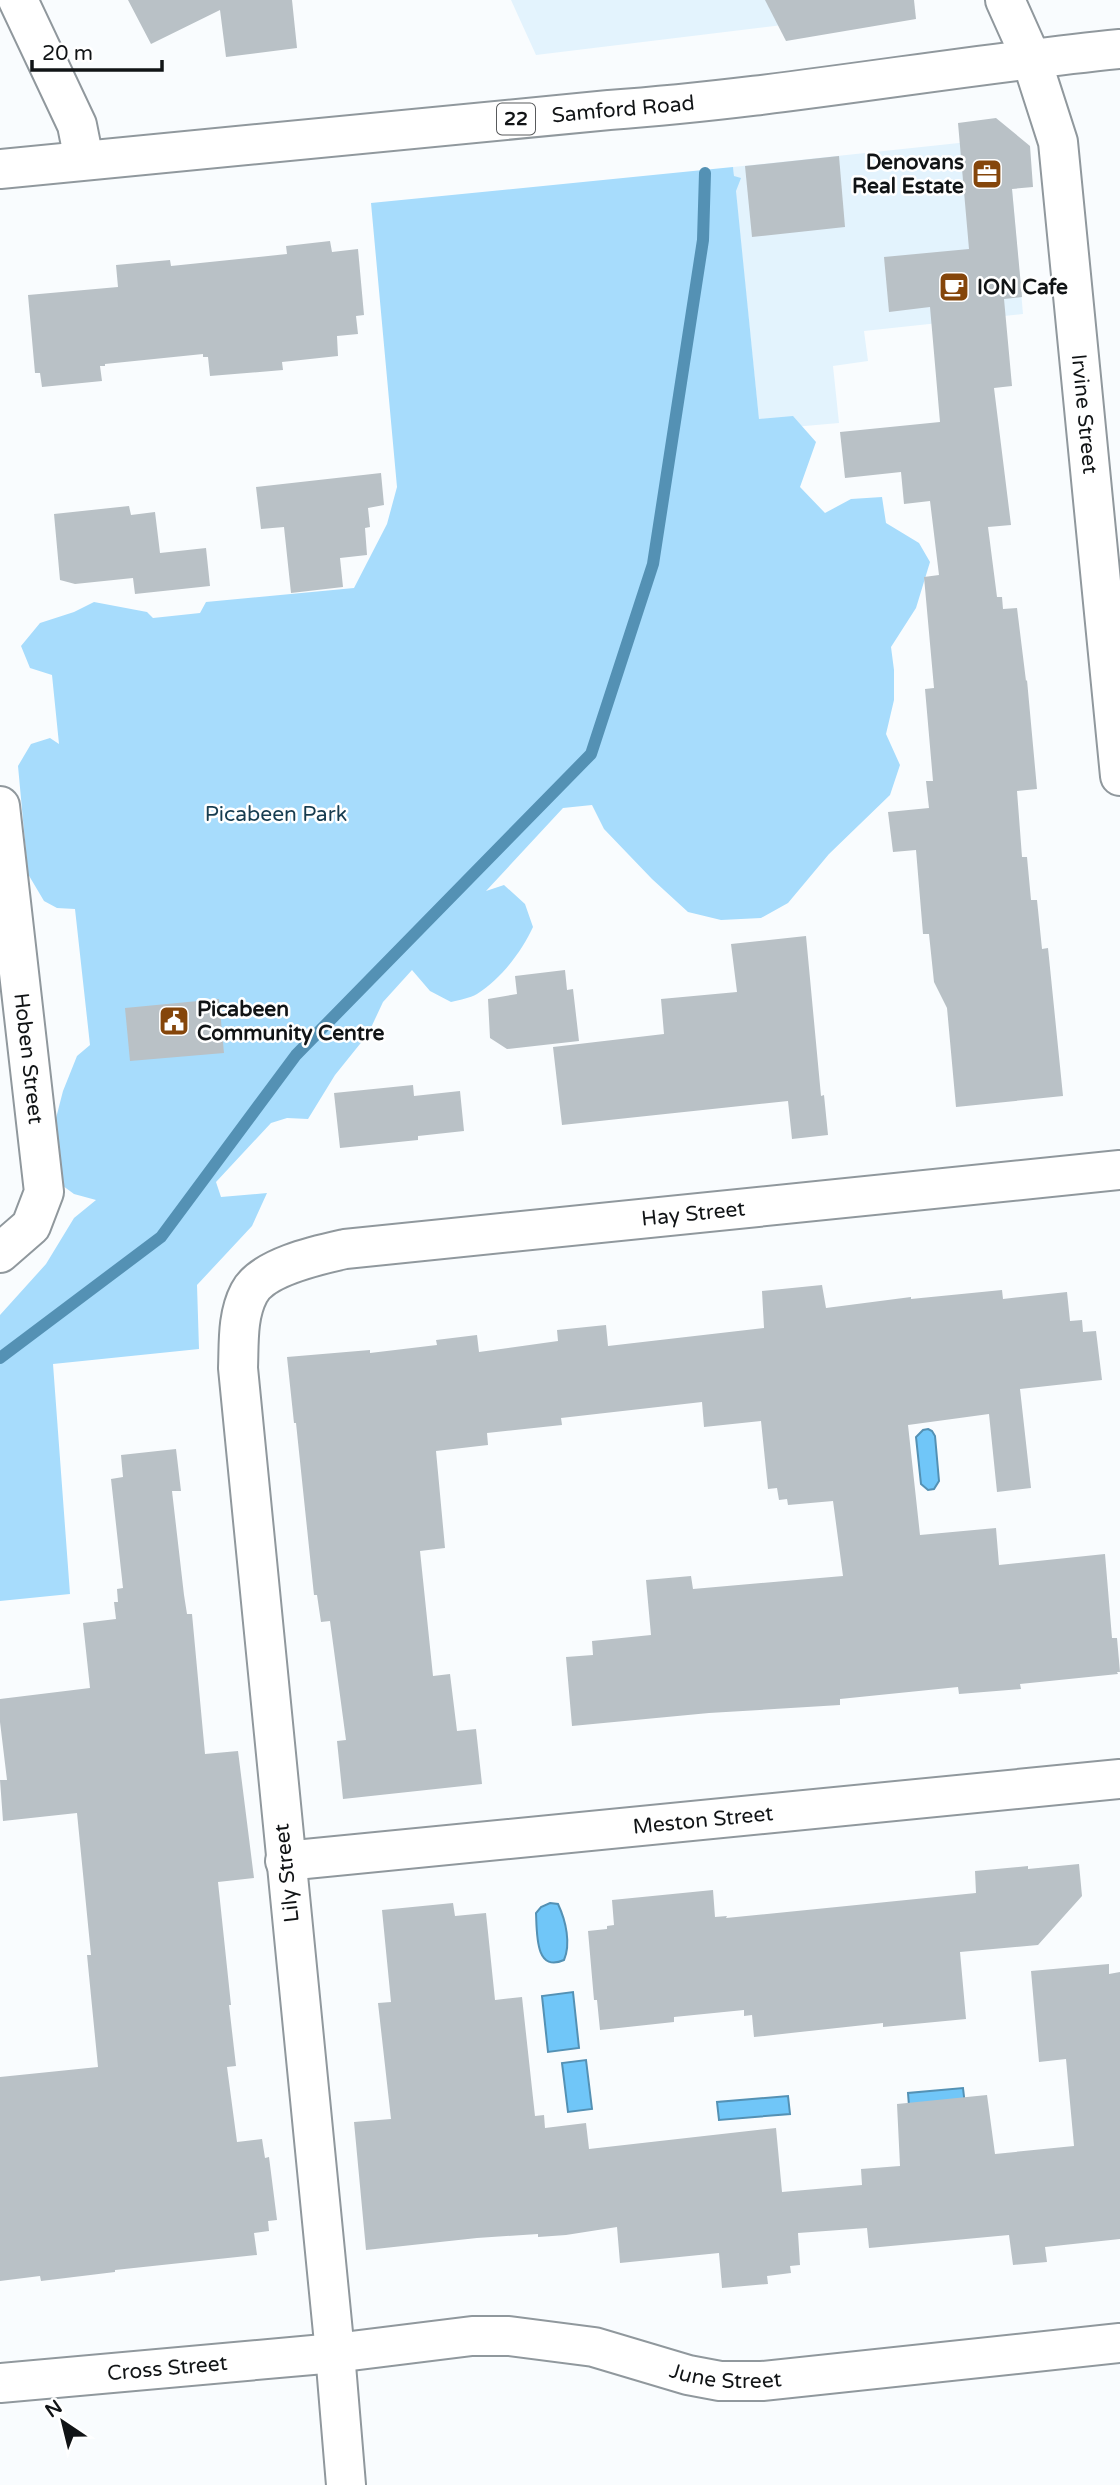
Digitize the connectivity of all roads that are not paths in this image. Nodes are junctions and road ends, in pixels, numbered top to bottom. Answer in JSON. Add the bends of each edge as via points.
{"nodes":[{"id":1,"x":18,"y":0,"type":"edge"},
{"id":2,"x":1004,"y":0,"type":"edge"},
{"id":3,"x":1120,"y":49,"type":"edge"},
{"id":4,"x":1031,"y":58,"type":"junction"},
{"id":5,"x":84,"y":160,"type":"junction"},
{"id":6,"x":0,"y":169,"type":"edge"},
{"id":7,"x":1105,"y":465,"type":"edge"},
{"id":8,"x":1120,"y":776,"type":"edge"},
{"id":9,"x":0,"y":806,"type":"edge"},
{"id":10,"x":1120,"y":1170,"type":"edge"},
{"id":11,"x":0,"y":1253,"type":"edge"},
{"id":12,"x":271,"y":1273,"type":"joint"},
{"id":13,"x":1120,"y":1779,"type":"edge"},
{"id":14,"x":285,"y":1861,"type":"junction"},
{"id":15,"x":1120,"y":2343,"type":"edge"},
{"id":16,"x":335,"y":2353,"type":"junction"},
{"id":17,"x":0,"y":2383,"type":"edge"},
{"id":18,"x":346,"y":2485,"type":"edge"}],
"edges":[{"from":1,"to":5,"type":"street","via":[[77,125]]},
{"from":2,"to":4,"type":"street","name":"Irvine Street"},
{"from":3,"to":4,"type":"street","name":"Samford Road","number":"22"},
{"from":4,"to":5,"type":"street","name":"Samford Road","number":"22","via":[[706,103]]},
{"from":4,"to":7,"type":"street","name":"Irvine Street","via":[[1058,142]]},
{"from":5,"to":6,"type":"street","name":"Samford Road","number":"22"},
{"from":7,"to":8,"type":"street","name":"Irvine Street"},
{"from":9,"to":11,"type":"street","name":"Hoben Street","via":[[44,1192],[31,1226]]},
{"from":10,"to":12,"type":"street","name":"Hay Street","via":[[345,1249],[304,1258]]},
{"from":12,"to":14,"type":"street","name":"Lily Street","via":[[249,1291],[239,1325],[238,1368]]},
{"from":13,"to":14,"type":"street","name":"Meston Street"},
{"from":14,"to":16,"type":"street","name":"Lily Street"},
{"from":15,"to":16,"type":"street","name":"June Street","via":[[762,2381],[720,2381],[594,2347],[509,2336],[462,2336]]},
{"from":16,"to":17,"type":"street","name":"Cross Street"},
{"from":16,"to":18,"type":"street","name":"Lily Street"}]}
